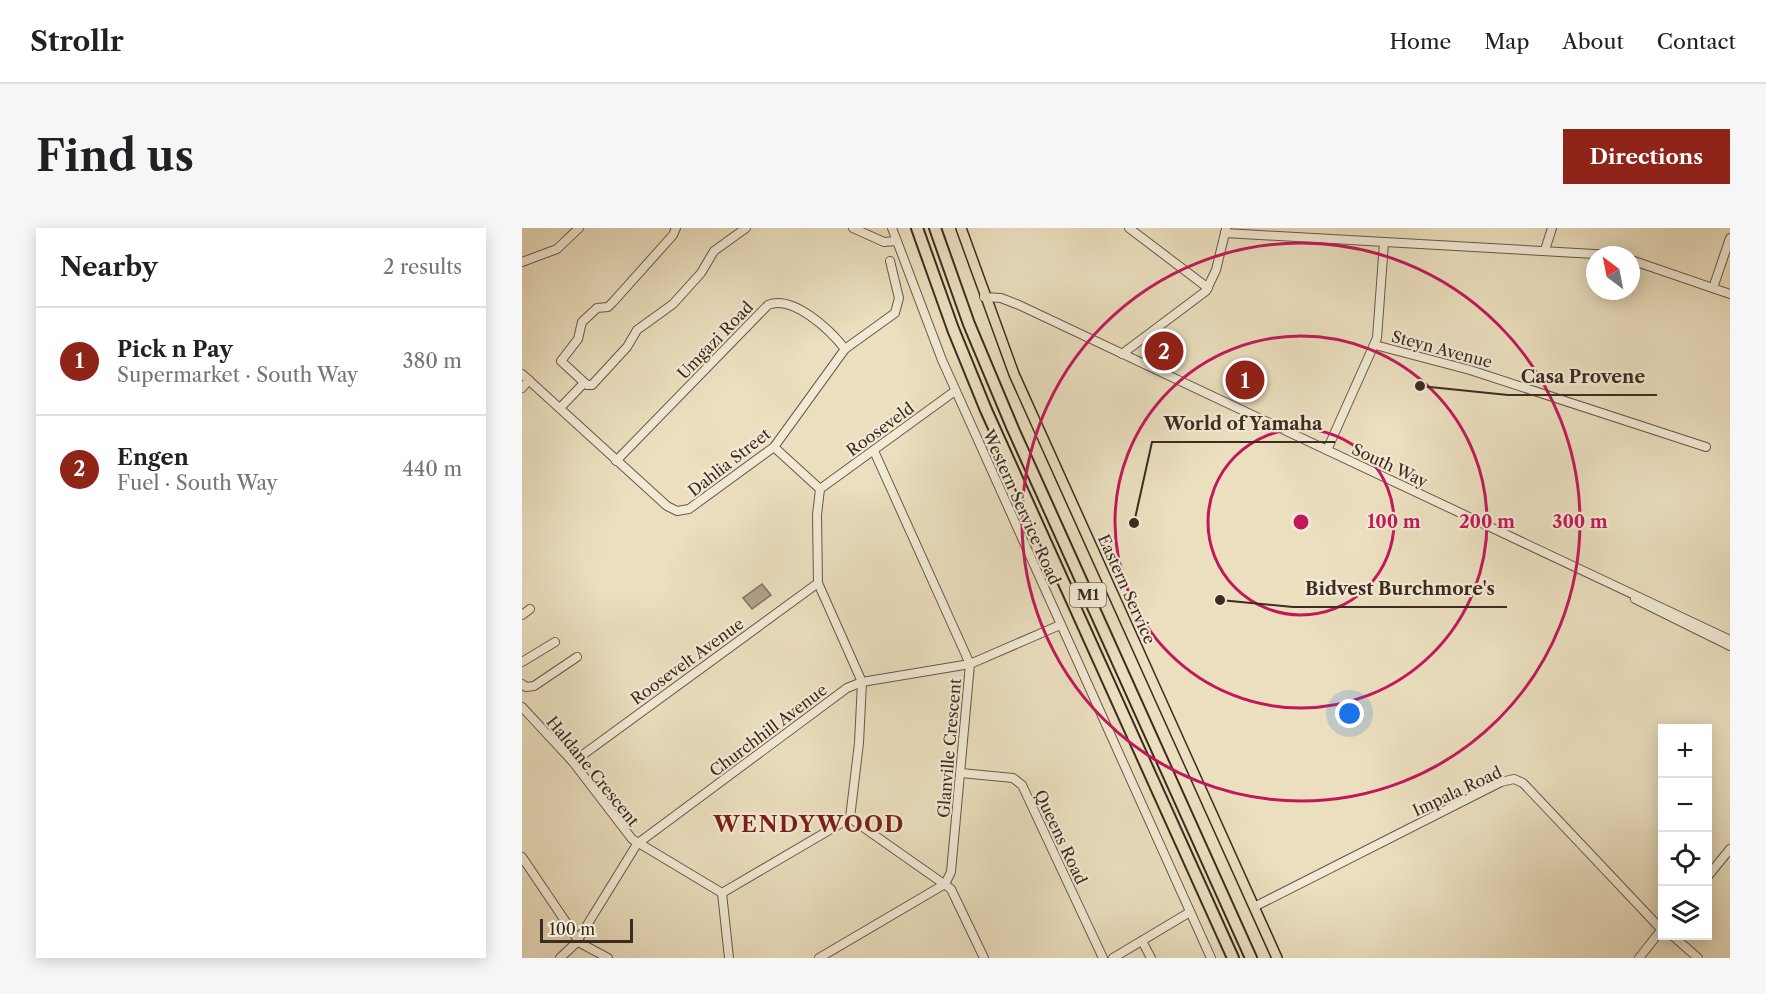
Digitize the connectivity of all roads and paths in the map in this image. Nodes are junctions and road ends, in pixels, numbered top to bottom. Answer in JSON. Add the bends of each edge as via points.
{"nodes":[{"id":1,"x":579,"y":228,"type":"edge"},
{"id":2,"x":676,"y":228,"type":"edge"},
{"id":3,"x":746,"y":228,"type":"edge"},
{"id":4,"x":853,"y":228,"type":"edge"},
{"id":5,"x":892,"y":228,"type":"edge"},
{"id":6,"x":917,"y":228,"type":"edge"},
{"id":7,"x":936,"y":228,"type":"edge"},
{"id":8,"x":961,"y":228,"type":"edge"},
{"id":9,"x":1128,"y":228,"type":"edge"},
{"id":10,"x":1552,"y":228,"type":"edge"},
{"id":11,"x":1226,"y":230,"type":"edge"},
{"id":12,"x":1730,"y":238,"type":"edge"},
{"id":13,"x":896,"y":242,"type":"junction"},
{"id":14,"x":1384,"y":243,"type":"junction"},
{"id":15,"x":1545,"y":250,"type":"junction"},
{"id":16,"x":1586,"y":253,"type":"edge"},
{"id":17,"x":890,"y":261,"type":"dead end"},
{"id":18,"x":522,"y":262,"type":"edge"},
{"id":19,"x":1640,"y":263,"type":"edge"},
{"id":20,"x":1208,"y":288,"type":"junction"},
{"id":21,"x":1713,"y":288,"type":"junction"},
{"id":22,"x":1730,"y":294,"type":"edge"},
{"id":23,"x":984,"y":297,"type":"junction"},
{"id":24,"x":1375,"y":345,"type":"junction"},
{"id":25,"x":845,"y":349,"type":"junction"},
{"id":26,"x":1122,"y":354,"type":"junction"},
{"id":27,"x":522,"y":374,"type":"edge"},
{"id":28,"x":529,"y":380,"type":"junction"},
{"id":29,"x":584,"y":383,"type":"junction"},
{"id":30,"x":522,"y":388,"type":"edge"},
{"id":31,"x":955,"y":391,"type":"junction"},
{"id":32,"x":560,"y":408,"type":"junction"},
{"id":33,"x":774,"y":447,"type":"junction"},
{"id":34,"x":1706,"y":447,"type":"dead end"},
{"id":35,"x":1327,"y":450,"type":"junction"},
{"id":36,"x":874,"y":451,"type":"junction"},
{"id":37,"x":616,"y":461,"type":"junction"},
{"id":38,"x":820,"y":489,"type":"junction"},
{"id":39,"x":818,"y":583,"type":"junction"},
{"id":40,"x":1620,"y":588,"type":"junction"},
{"id":41,"x":530,"y":609,"type":"dead end"},
{"id":42,"x":522,"y":615,"type":"edge"},
{"id":43,"x":1060,"y":625,"type":"junction"},
{"id":44,"x":1730,"y":640,"type":"edge"},
{"id":45,"x":555,"y":642,"type":"dead end"},
{"id":46,"x":1730,"y":646,"type":"edge"},
{"id":47,"x":577,"y":657,"type":"dead end"},
{"id":48,"x":522,"y":662,"type":"edge"},
{"id":49,"x":970,"y":664,"type":"junction"},
{"id":50,"x":862,"y":682,"type":"junction"},
{"id":51,"x":522,"y":684,"type":"edge"},
{"id":52,"x":522,"y":708,"type":"edge"},
{"id":53,"x":573,"y":762,"type":"junction"},
{"id":54,"x":962,"y":773,"type":"junction"},
{"id":55,"x":850,"y":818,"type":"junction"},
{"id":56,"x":637,"y":844,"type":"junction"},
{"id":57,"x":1730,"y":849,"type":"edge"},
{"id":58,"x":522,"y":857,"type":"edge"},
{"id":59,"x":1712,"y":870,"type":"edge"},
{"id":60,"x":945,"y":884,"type":"junction"},
{"id":61,"x":722,"y":893,"type":"junction"},
{"id":62,"x":1254,"y":907,"type":"junction"},
{"id":63,"x":1190,"y":912,"type":"junction"},
{"id":64,"x":1658,"y":926,"type":"edge"},
{"id":65,"x":1658,"y":935,"type":"edge"},
{"id":66,"x":577,"y":940,"type":"junction"},
{"id":67,"x":1678,"y":940,"type":"edge"},
{"id":68,"x":1142,"y":941,"type":"junction"},
{"id":69,"x":560,"y":958,"type":"edge"},
{"id":70,"x":608,"y":958,"type":"edge"},
{"id":71,"x":729,"y":958,"type":"edge"},
{"id":72,"x":819,"y":958,"type":"edge"},
{"id":73,"x":984,"y":958,"type":"edge"},
{"id":74,"x":1102,"y":958,"type":"edge"},
{"id":75,"x":1113,"y":958,"type":"edge"},
{"id":76,"x":1151,"y":958,"type":"edge"},
{"id":77,"x":1211,"y":958,"type":"edge"},
{"id":78,"x":1233,"y":958,"type":"edge"},
{"id":79,"x":1251,"y":958,"type":"edge"},
{"id":80,"x":1277,"y":958,"type":"edge"},
{"id":81,"x":1639,"y":958,"type":"edge"},
{"id":82,"x":1698,"y":958,"type":"edge"}],
"edges":[{"from":1,"to":18,"type":"street","via":[[557,249]]},
{"from":2,"to":29,"type":"street","via":[[613,302],[597,308],[580,324],[578,338],[561,361]]},
{"from":3,"to":29,"type":"street","via":[[714,251],[701,273],[670,307],[637,330],[596,382],[591,386]]},
{"from":4,"to":13,"type":"street","via":[[884,242]]},
{"from":5,"to":13,"type":"street","name":"Western Service Road"},
{"from":6,"to":78,"type":"highway","number":"M1","via":[[986,410]]},
{"from":7,"to":79,"type":"highway","number":"M1","via":[[1012,429]]},
{"from":8,"to":23,"type":"main road","name":"Eastern Service"},
{"from":9,"to":20,"type":"street"},
{"from":10,"to":15,"type":"street"},
{"from":11,"to":14,"type":"street"},
{"from":11,"to":20,"type":"street"},
{"from":12,"to":21,"type":"street"},
{"from":13,"to":31,"type":"street","name":"Western Service Road"},
{"from":14,"to":15,"type":"street"},
{"from":14,"to":24,"type":"street"},
{"from":15,"to":16,"type":"street"},
{"from":17,"to":25,"type":"street","name":"Dahlia Street","via":[[899,298],[897,310]]},
{"from":19,"to":21,"type":"street"},
{"from":20,"to":26,"type":"street"},
{"from":21,"to":22,"type":"street"},
{"from":23,"to":26,"type":"street","name":"South Way","via":[[1008,300]]},
{"from":23,"to":62,"type":"main road","name":"Eastern Service","via":[[1042,438]]},
{"from":24,"to":34,"type":"street","name":"Steyn Avenue","via":[[1470,370]]},
{"from":24,"to":35,"type":"street"},
{"from":25,"to":33,"type":"street","name":"Dahlia Street"},
{"from":25,"to":37,"type":"street","name":"Umgazi Road","via":[[824,325],[807,315],[783,303],[768,305]]},
{"from":26,"to":35,"type":"street","name":"South Way"},
{"from":27,"to":28,"type":"street","name":"Dahlia Street"},
{"from":28,"to":30,"type":"street"},
{"from":28,"to":32,"type":"street","name":"Dahlia Street"},
{"from":29,"to":32,"type":"street"},
{"from":31,"to":36,"type":"street","name":"Rooseveld"},
{"from":31,"to":43,"type":"street","name":"Western Service Road"},
{"from":32,"to":37,"type":"street","name":"Dahlia Street"},
{"from":33,"to":37,"type":"street","name":"Dahlia Street","via":[[683,511],[667,506]]},
{"from":33,"to":38,"type":"street"},
{"from":35,"to":40,"type":"street","name":"South Way"},
{"from":36,"to":38,"type":"street","name":"Rooseveld"},
{"from":36,"to":49,"type":"street","name":"Glanville Crescent"},
{"from":38,"to":39,"type":"street"},
{"from":39,"to":50,"type":"street"},
{"from":39,"to":53,"type":"street","name":"Roosevelt Avenue"},
{"from":40,"to":44,"type":"street","name":"South Way"},
{"from":40,"to":46,"type":"street","name":"South Way","via":[[1683,625]]},
{"from":41,"to":42,"type":"street"},
{"from":43,"to":49,"type":"street","name":"Churchhill Avenue"},
{"from":43,"to":63,"type":"street","name":"Western Service Road"},
{"from":45,"to":48,"type":"street"},
{"from":47,"to":51,"type":"street","via":[[534,686]]},
{"from":49,"to":50,"type":"street","name":"Churchhill Avenue"},
{"from":49,"to":54,"type":"street","name":"Glanville Crescent"},
{"from":50,"to":55,"type":"street","via":[[860,743]]},
{"from":50,"to":56,"type":"street","name":"Churchhill Avenue","via":[[841,692]]},
{"from":52,"to":53,"type":"street","name":"Haldane Crescent"},
{"from":53,"to":56,"type":"street","name":"Haldane Crescent"},
{"from":54,"to":60,"type":"street","name":"Glanville Crescent","via":[[951,872]]},
{"from":54,"to":74,"type":"street","name":"Queens Road","via":[[1009,777],[1022,785]]},
{"from":55,"to":60,"type":"street"},
{"from":55,"to":61,"type":"street"},
{"from":56,"to":61,"type":"street","name":"Haldane Crescent"},
{"from":56,"to":66,"type":"street","name":"Churchhill Avenue"},
{"from":57,"to":59,"type":"street"},
{"from":58,"to":66,"type":"street"},
{"from":60,"to":72,"type":"street"},
{"from":60,"to":73,"type":"street"},
{"from":61,"to":71,"type":"street"},
{"from":62,"to":64,"type":"street","name":"Impala Road","via":[[1501,782],[1514,779],[1523,783]]},
{"from":62,"to":80,"type":"main road","name":"Eastern Service"},
{"from":63,"to":68,"type":"street"},
{"from":63,"to":77,"type":"street","name":"Western Service Road"},
{"from":65,"to":81,"type":"street"},
{"from":66,"to":69,"type":"street","name":"Churchhill Avenue"},
{"from":66,"to":70,"type":"street"},
{"from":67,"to":82,"type":"street"},
{"from":68,"to":75,"type":"street"},
{"from":68,"to":76,"type":"street"}]}
